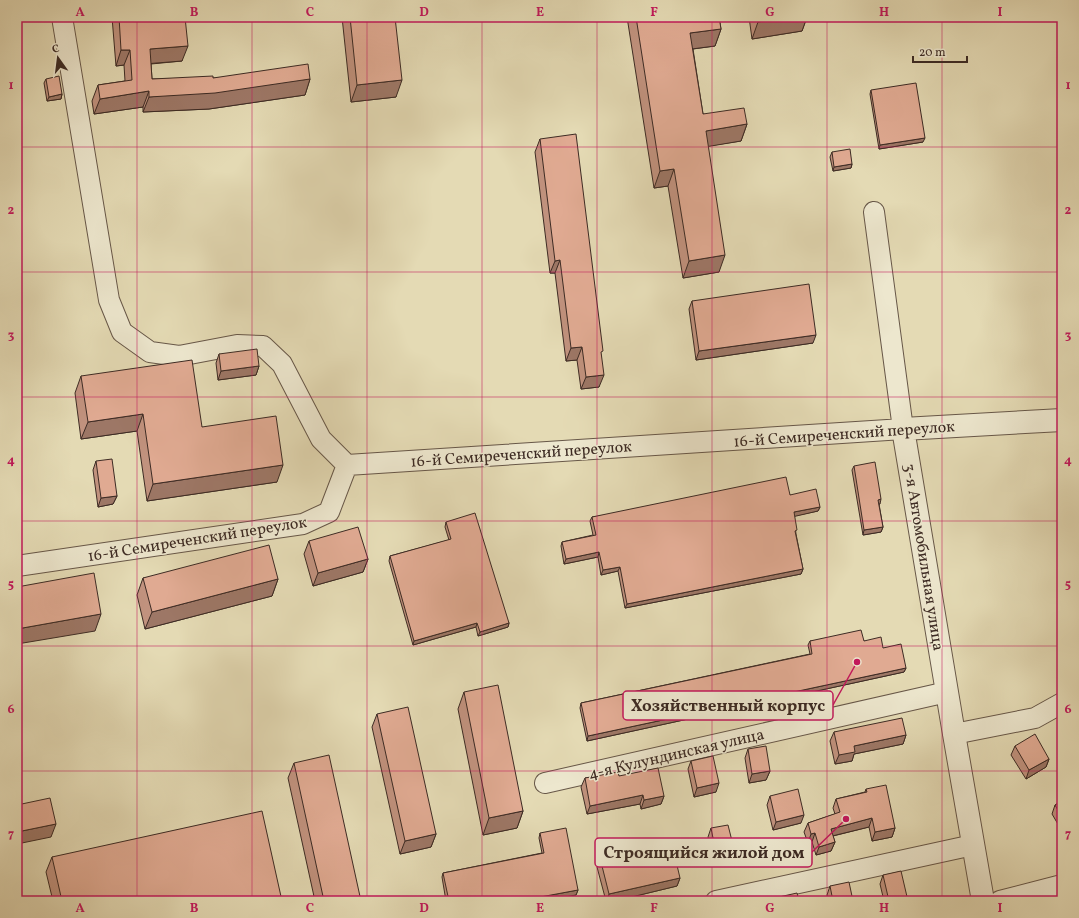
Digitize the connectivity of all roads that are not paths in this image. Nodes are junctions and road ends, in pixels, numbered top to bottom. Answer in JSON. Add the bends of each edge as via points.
{"nodes":[{"id":1,"x":62,"y":17,"type":"edge"},
{"id":2,"x":874,"y":212,"type":"dead end"},
{"id":3,"x":1062,"y":420,"type":"edge"},
{"id":4,"x":903,"y":429,"type":"junction"},
{"id":5,"x":347,"y":465,"type":"junction"},
{"id":6,"x":17,"y":566,"type":"edge"},
{"id":7,"x":947,"y":692,"type":"junction"},
{"id":8,"x":1062,"y":703,"type":"edge"},
{"id":9,"x":954,"y":734,"type":"junction"},
{"id":10,"x":545,"y":783,"type":"dead end"},
{"id":11,"x":973,"y":845,"type":"junction"},
{"id":12,"x":1062,"y":885,"type":"edge"},
{"id":13,"x":716,"y":901,"type":"edge"},
{"id":14,"x":984,"y":901,"type":"edge"},
{"id":15,"x":1000,"y":901,"type":"edge"}],
"edges":[{"from":1,"to":5,"type":"street","via":[[109,300],[122,332],[150,352],[179,356],[237,345],[263,346],[282,364],[321,439]]},
{"from":2,"to":4,"type":"street","name":"3-я Автомобильная улица"},
{"from":3,"to":4,"type":"street","name":"16-й Семиреченский переулок"},
{"from":4,"to":5,"type":"street","name":"16-й Семиреченский переулок"},
{"from":4,"to":7,"type":"street","name":"3-я Автомобильная улица"},
{"from":5,"to":6,"type":"street","name":"16-й Семиреченский переулок","via":[[329,512],[303,524]]},
{"from":7,"to":9,"type":"street","name":"3-я Автомобильная улица"},
{"from":7,"to":10,"type":"street","name":"4-я Кулундинская улица"},
{"from":8,"to":9,"type":"street","via":[[1035,718]]},
{"from":9,"to":11,"type":"street","name":"3-я Автомобильная улица"},
{"from":11,"to":13,"type":"street"},
{"from":11,"to":14,"type":"street","name":"3-я Автомобильная улица"},
{"from":12,"to":15,"type":"street"}]}
